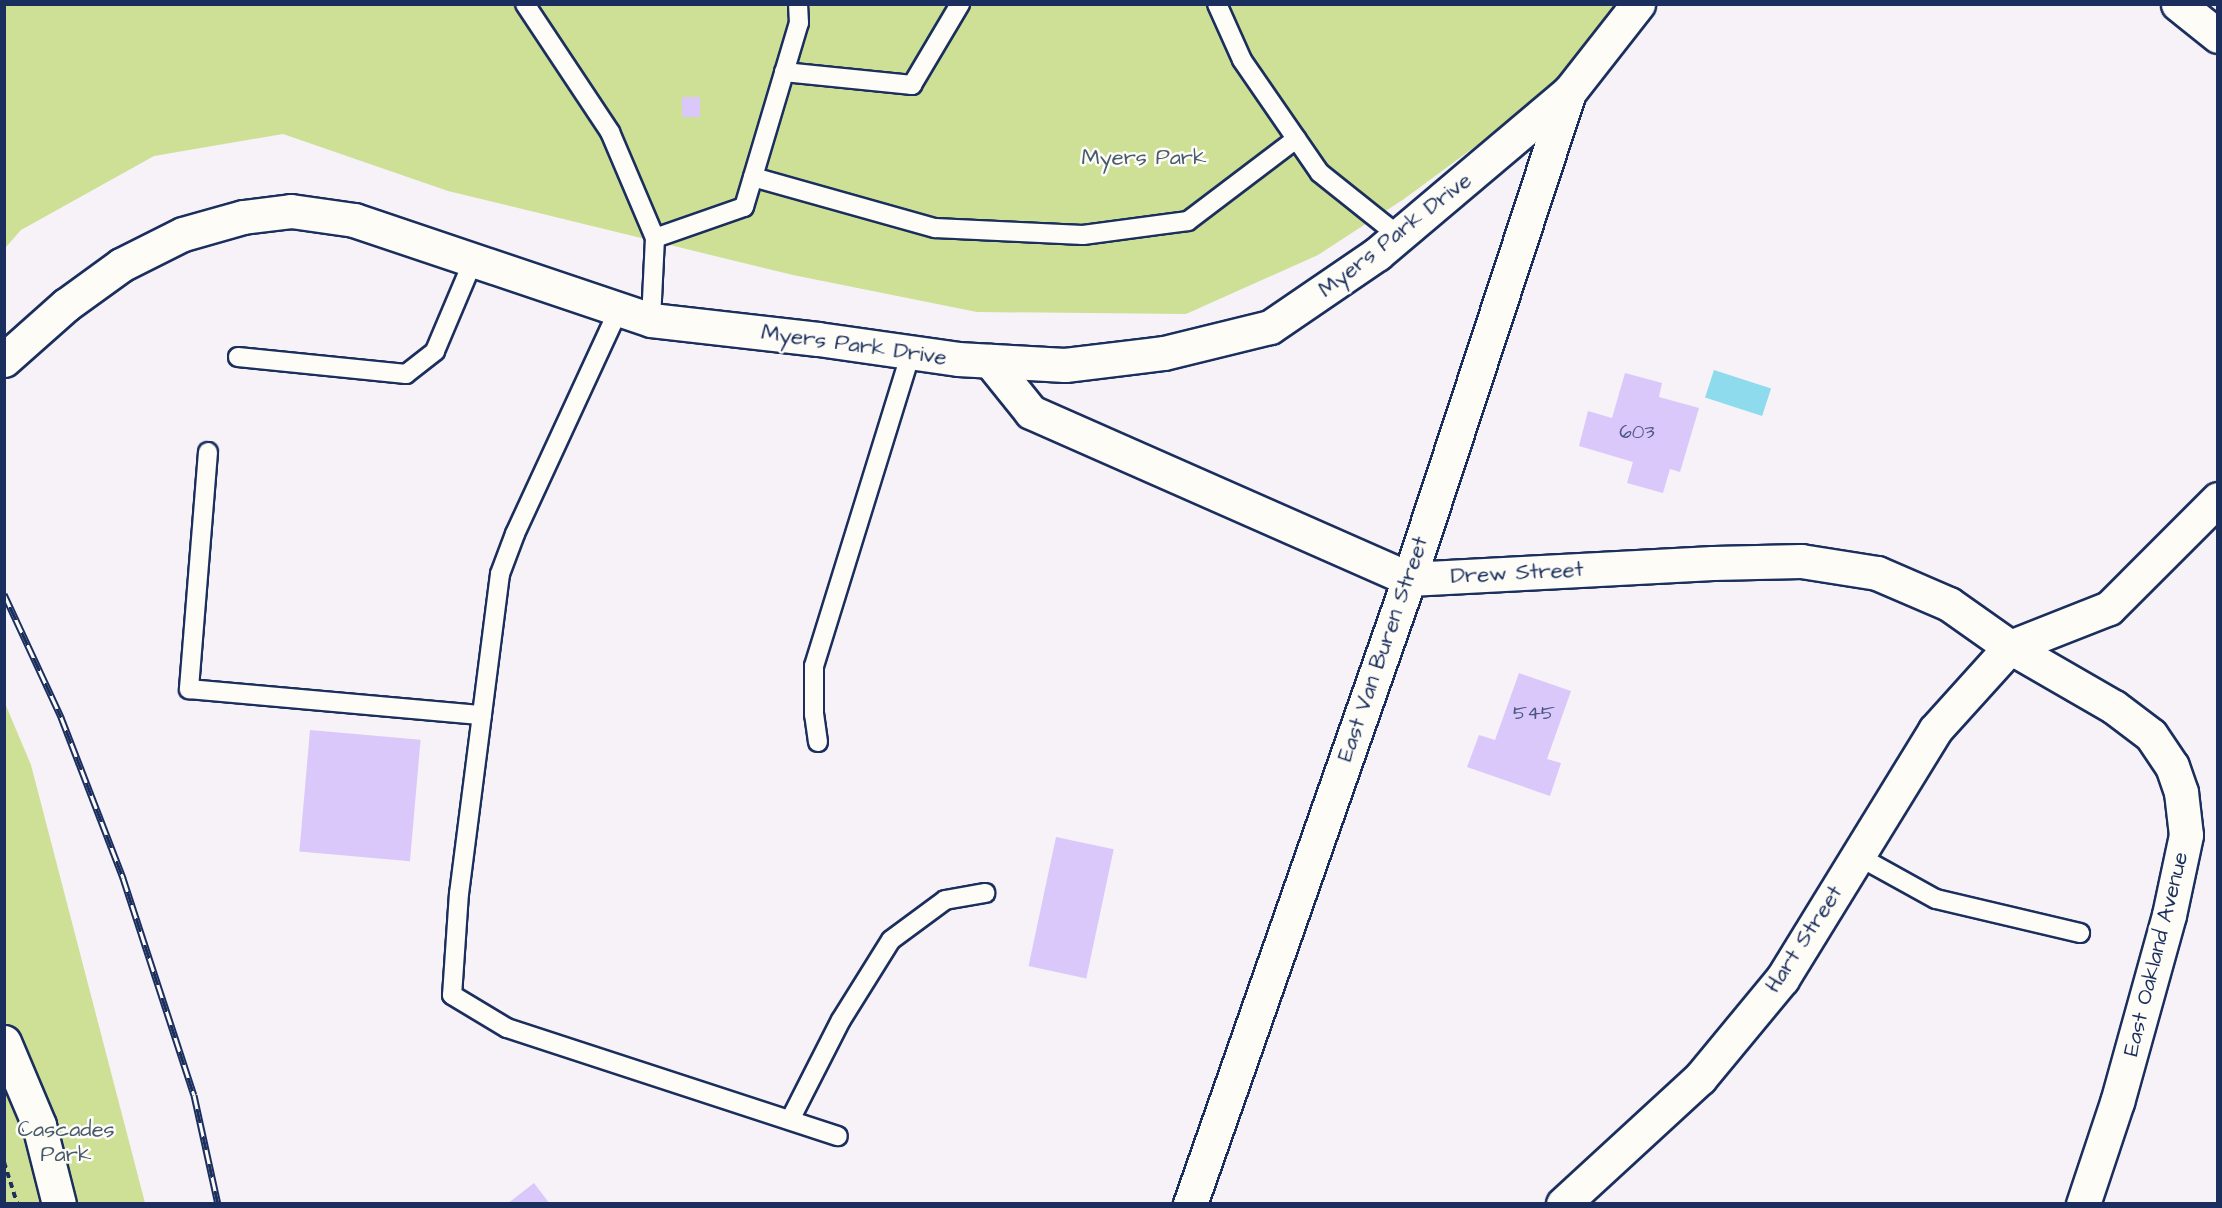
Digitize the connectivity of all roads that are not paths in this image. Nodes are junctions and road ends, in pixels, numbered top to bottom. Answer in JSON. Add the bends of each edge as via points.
{"nodes":[{"id":1,"x":525,"y":4,"type":"edge"},
{"id":2,"x":798,"y":4,"type":"edge"},
{"id":3,"x":960,"y":4,"type":"edge"},
{"id":4,"x":1217,"y":4,"type":"edge"},
{"id":5,"x":1638,"y":4,"type":"edge"},
{"id":6,"x":2178,"y":4,"type":"edge"},
{"id":7,"x":2217,"y":36,"type":"edge"},
{"id":8,"x":784,"y":72,"type":"junction"},
{"id":9,"x":1569,"y":93,"type":"junction"},
{"id":10,"x":1296,"y":139,"type":"junction"},
{"id":11,"x":753,"y":177,"type":"junction"},
{"id":12,"x":1399,"y":236,"type":"junction"},
{"id":13,"x":655,"y":238,"type":"junction"},
{"id":14,"x":473,"y":261,"type":"junction"},
{"id":15,"x":618,"y":311,"type":"junction"},
{"id":16,"x":651,"y":320,"type":"junction"},
{"id":17,"x":911,"y":353,"type":"junction"},
{"id":18,"x":238,"y":357,"type":"dead end"},
{"id":19,"x":4,"y":360,"type":"edge"},
{"id":20,"x":990,"y":361,"type":"junction"},
{"id":21,"x":208,"y":452,"type":"dead end"},
{"id":22,"x":2217,"y":499,"type":"edge"},
{"id":23,"x":1409,"y":579,"type":"junction"},
{"id":24,"x":2010,"y":647,"type":"junction"},
{"id":25,"x":482,"y":715,"type":"junction"},
{"id":26,"x":818,"y":742,"type":"dead end"},
{"id":27,"x":1858,"y":856,"type":"junction"},
{"id":28,"x":985,"y":893,"type":"dead end"},
{"id":29,"x":2080,"y":933,"type":"dead end"},
{"id":30,"x":4,"y":1042,"type":"edge"},
{"id":31,"x":790,"y":1120,"type":"junction"},
{"id":32,"x":838,"y":1136,"type":"dead end"},
{"id":33,"x":59,"y":1203,"type":"edge"},
{"id":34,"x":1190,"y":1203,"type":"edge"},
{"id":35,"x":1563,"y":1203,"type":"edge"},
{"id":36,"x":2083,"y":1203,"type":"edge"}],
"edges":[{"from":1,"to":13,"type":"lane","via":[[610,132]]},
{"from":2,"to":8,"type":"lane","via":[[799,23]]},
{"from":3,"to":8,"type":"lane","via":[[912,85]]},
{"from":4,"to":10,"type":"lane","via":[[1242,60]]},
{"from":5,"to":9,"type":"street","name":"Myers Park Drive"},
{"from":6,"to":7,"type":"street"},
{"from":8,"to":11,"type":"lane"},
{"from":9,"to":12,"type":"street","name":"Myers Park Drive"},
{"from":9,"to":23,"type":"street","name":"East Van Buren Street"},
{"from":10,"to":11,"type":"lane","via":[[1188,221],[1083,235],[935,228]]},
{"from":10,"to":12,"type":"lane","via":[[1320,173]]},
{"from":11,"to":13,"type":"lane","via":[[744,207]]},
{"from":12,"to":20,"type":"street","name":"Myers Park Drive","via":[[1270,327],[1164,354],[1065,365]]},
{"from":13,"to":16,"type":"lane"},
{"from":14,"to":15,"type":"street","name":"Myers Park Drive"},
{"from":14,"to":18,"type":"lane","via":[[435,351],[406,374]]},
{"from":14,"to":19,"type":"street","name":"Myers Park Drive","via":[[354,220],[291,211],[243,217],[183,234],[121,265],[66,305]]},
{"from":15,"to":16,"type":"street","name":"Myers Park Drive"},
{"from":15,"to":25,"type":"lane","via":[[500,574]]},
{"from":16,"to":17,"type":"street","name":"Myers Park Drive"},
{"from":17,"to":20,"type":"street","name":"Myers Park Drive"},
{"from":17,"to":26,"type":"lane","via":[[814,666]]},
{"from":20,"to":23,"type":"street","name":"Drew Street","via":[[1032,412]]},
{"from":21,"to":25,"type":"lane","via":[[189,689]]},
{"from":22,"to":24,"type":"street","via":[[2109,608]]},
{"from":23,"to":24,"type":"street","name":"Drew Street","via":[[1801,561],[1877,573],[1948,604]]},
{"from":23,"to":34,"type":"street","name":"East Van Buren Street"},
{"from":24,"to":27,"type":"street","name":"Hart Street","via":[[1935,730]]},
{"from":24,"to":36,"type":"street","name":"East Oakland Avenue","via":[[2114,707],[2151,735],[2172,766],[2181,792],[2186,835],[2169,915],[2117,1102]]},
{"from":25,"to":31,"type":"lane","via":[[459,893],[452,995],[507,1029]]},
{"from":27,"to":29,"type":"lane","via":[[1936,899]]},
{"from":27,"to":35,"type":"street","name":"Hart Street","via":[[1782,979],[1700,1078]]},
{"from":28,"to":31,"type":"lane","via":[[945,900],[891,940],[841,1020]]},
{"from":30,"to":33,"type":"street","via":[[39,1125]]},
{"from":31,"to":32,"type":"lane"}]}
